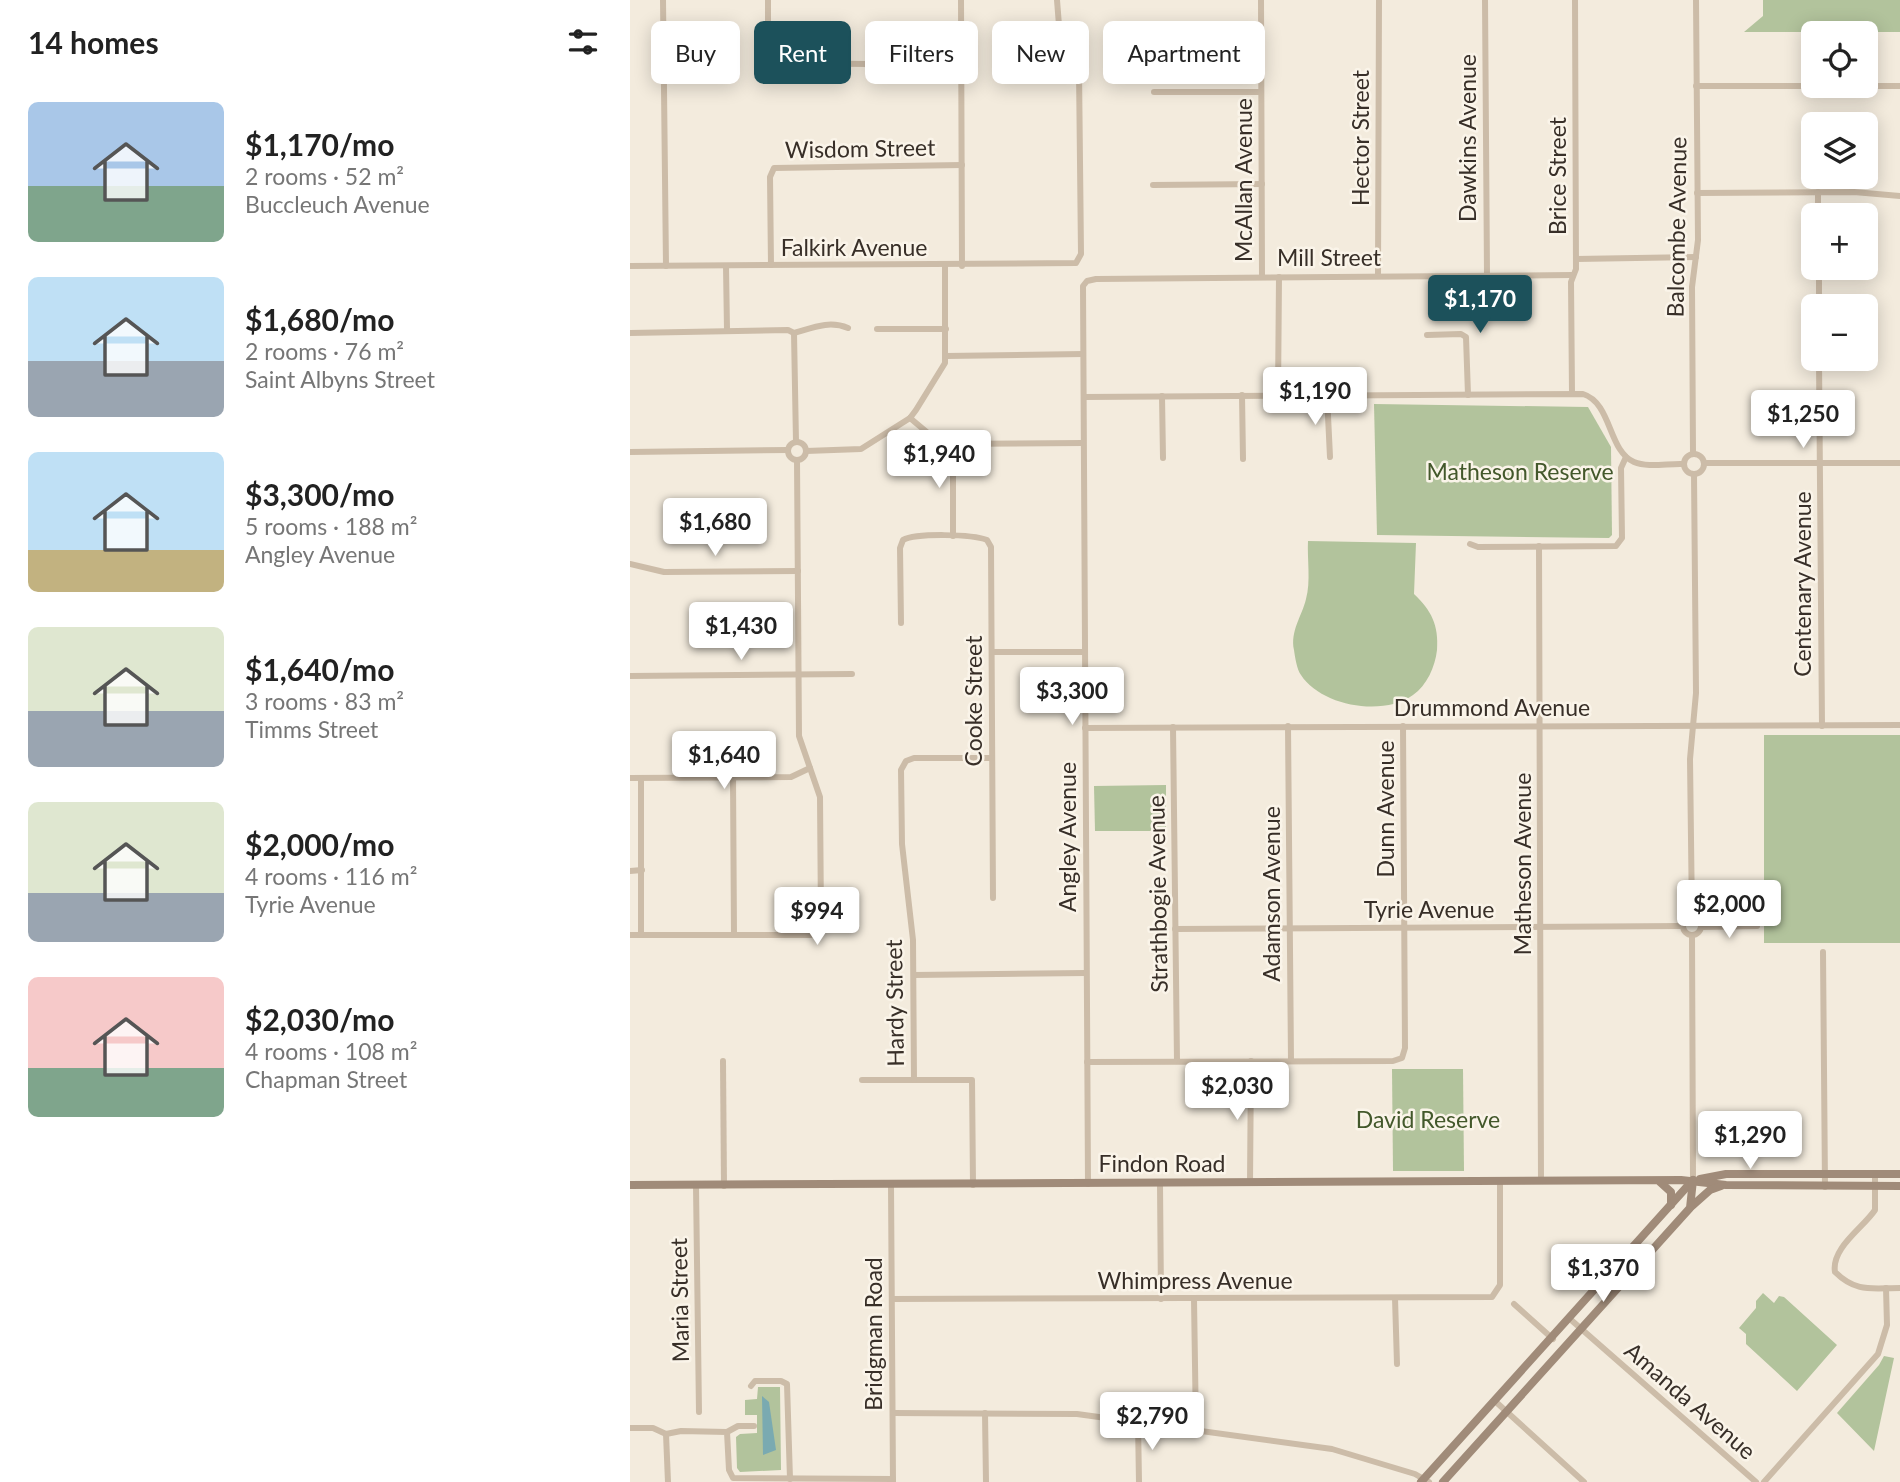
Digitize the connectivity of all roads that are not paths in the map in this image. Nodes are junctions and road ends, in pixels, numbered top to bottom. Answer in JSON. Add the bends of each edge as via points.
{"nodes":[{"id":1,"x":663,"y":0,"type":"edge"},
{"id":2,"x":768,"y":0,"type":"edge"},
{"id":3,"x":961,"y":0,"type":"edge"},
{"id":4,"x":1057,"y":0,"type":"edge"},
{"id":5,"x":1261,"y":0,"type":"edge"},
{"id":6,"x":1379,"y":0,"type":"edge"},
{"id":7,"x":1485,"y":0,"type":"edge"},
{"id":8,"x":1575,"y":0,"type":"edge"},
{"id":9,"x":1696,"y":0,"type":"edge"},
{"id":10,"x":961,"y":21,"type":"edge"},
{"id":11,"x":865,"y":64,"type":"edge"},
{"id":12,"x":962,"y":84,"type":"edge"},
{"id":13,"x":1696,"y":86,"type":"junction"},
{"id":14,"x":1801,"y":86,"type":"edge"},
{"id":15,"x":1878,"y":86,"type":"edge"},
{"id":16,"x":1900,"y":86,"type":"edge"},
{"id":17,"x":1154,"y":92,"type":"dead end"},
{"id":18,"x":1261,"y":92,"type":"junction"},
{"id":19,"x":962,"y":166,"type":"junction"},
{"id":20,"x":1262,"y":184,"type":"junction"},
{"id":21,"x":1153,"y":185,"type":"dead end"},
{"id":22,"x":1697,"y":192,"type":"junction"},
{"id":23,"x":1818,"y":192,"type":"junction"},
{"id":24,"x":1900,"y":196,"type":"edge"},
{"id":25,"x":1818,"y":203,"type":"edge"},
{"id":26,"x":1696,"y":257,"type":"junction"},
{"id":27,"x":1576,"y":259,"type":"junction"},
{"id":28,"x":771,"y":265,"type":"junction"},
{"id":29,"x":630,"y":266,"type":"edge"},
{"id":30,"x":666,"y":266,"type":"junction"},
{"id":31,"x":726,"y":266,"type":"junction"},
{"id":32,"x":945,"y":266,"type":"junction"},
{"id":33,"x":962,"y":266,"type":"junction"},
{"id":34,"x":1487,"y":275,"type":"junction"},
{"id":35,"x":1572,"y":275,"type":"junction"},
{"id":36,"x":1262,"y":276,"type":"junction"},
{"id":37,"x":1378,"y":276,"type":"junction"},
{"id":38,"x":1279,"y":277,"type":"junction"},
{"id":39,"x":1087,"y":281,"type":"joint"},
{"id":40,"x":848,"y":328,"type":"dead end"},
{"id":41,"x":877,"y":329,"type":"dead end"},
{"id":42,"x":946,"y":329,"type":"junction"},
{"id":43,"x":727,"y":330,"type":"junction"},
{"id":44,"x":630,"y":333,"type":"edge"},
{"id":45,"x":794,"y":333,"type":"junction"},
{"id":46,"x":1427,"y":335,"type":"dead end"},
{"id":47,"x":1083,"y":354,"type":"junction"},
{"id":48,"x":946,"y":356,"type":"junction"},
{"id":49,"x":1819,"y":371,"type":"edge"},
{"id":50,"x":1572,"y":393,"type":"junction"},
{"id":51,"x":1468,"y":394,"type":"junction"},
{"id":52,"x":1242,"y":395,"type":"junction"},
{"id":53,"x":1278,"y":395,"type":"junction"},
{"id":54,"x":1327,"y":395,"type":"junction"},
{"id":55,"x":1162,"y":396,"type":"junction"},
{"id":56,"x":1084,"y":397,"type":"junction"},
{"id":57,"x":910,"y":418,"type":"junction"},
{"id":58,"x":796,"y":442,"type":"junction"},
{"id":59,"x":1083,"y":443,"type":"junction"},
{"id":60,"x":953,"y":444,"type":"junction"},
{"id":61,"x":788,"y":450,"type":"junction"},
{"id":62,"x":806,"y":451,"type":"junction"},
{"id":63,"x":630,"y":452,"type":"edge"},
{"id":64,"x":1693,"y":454,"type":"junction"},
{"id":65,"x":1330,"y":457,"type":"dead end"},
{"id":66,"x":1626,"y":457,"type":"junction"},
{"id":67,"x":1163,"y":458,"type":"dead end"},
{"id":68,"x":1243,"y":459,"type":"dead end"},
{"id":69,"x":797,"y":460,"type":"junction"},
{"id":70,"x":1704,"y":463,"type":"junction"},
{"id":71,"x":1819,"y":463,"type":"junction"},
{"id":72,"x":1900,"y":463,"type":"edge"},
{"id":73,"x":1684,"y":464,"type":"junction"},
{"id":74,"x":1694,"y":474,"type":"junction"},
{"id":75,"x":953,"y":536,"type":"junction"},
{"id":76,"x":1470,"y":544,"type":"dead end"},
{"id":77,"x":1539,"y":546,"type":"junction"},
{"id":78,"x":630,"y":564,"type":"edge"},
{"id":79,"x":798,"y":571,"type":"junction"},
{"id":80,"x":901,"y":623,"type":"dead end"},
{"id":81,"x":992,"y":652,"type":"junction"},
{"id":82,"x":1084,"y":652,"type":"junction"},
{"id":83,"x":852,"y":674,"type":"dead end"},
{"id":84,"x":798,"y":675,"type":"junction"},
{"id":85,"x":630,"y":676,"type":"edge"},
{"id":86,"x":1288,"y":726,"type":"junction"},
{"id":87,"x":1403,"y":726,"type":"junction"},
{"id":88,"x":1539,"y":726,"type":"junction"},
{"id":89,"x":1693,"y":726,"type":"junction"},
{"id":90,"x":1822,"y":726,"type":"junction"},
{"id":91,"x":1900,"y":726,"type":"edge"},
{"id":92,"x":1173,"y":727,"type":"junction"},
{"id":93,"x":1085,"y":728,"type":"junction"},
{"id":94,"x":992,"y":758,"type":"junction"},
{"id":95,"x":810,"y":768,"type":"junction"},
{"id":96,"x":733,"y":777,"type":"junction"},
{"id":97,"x":630,"y":778,"type":"edge"},
{"id":98,"x":641,"y":778,"type":"junction"},
{"id":99,"x":630,"y":870,"type":"edge"},
{"id":100,"x":642,"y":870,"type":"junction"},
{"id":101,"x":993,"y":898,"type":"dead end"},
{"id":102,"x":1692,"y":917,"type":"junction"},
{"id":103,"x":1540,"y":926,"type":"junction"},
{"id":104,"x":1683,"y":926,"type":"junction"},
{"id":105,"x":1757,"y":926,"type":"dead end"},
{"id":106,"x":1404,"y":927,"type":"junction"},
{"id":107,"x":1700,"y":927,"type":"junction"},
{"id":108,"x":1290,"y":928,"type":"junction"},
{"id":109,"x":1175,"y":929,"type":"junction"},
{"id":110,"x":630,"y":935,"type":"edge"},
{"id":111,"x":641,"y":935,"type":"junction"},
{"id":112,"x":734,"y":935,"type":"junction"},
{"id":113,"x":1692,"y":935,"type":"junction"},
{"id":114,"x":1823,"y":952,"type":"dead end"},
{"id":115,"x":1086,"y":973,"type":"junction"},
{"id":116,"x":914,"y":975,"type":"junction"},
{"id":117,"x":723,"y":1061,"type":"dead end"},
{"id":118,"x":1177,"y":1061,"type":"junction"},
{"id":119,"x":1251,"y":1061,"type":"junction"},
{"id":120,"x":1087,"y":1062,"type":"junction"},
{"id":121,"x":1291,"y":1062,"type":"junction"},
{"id":122,"x":862,"y":1080,"type":"dead end"},
{"id":123,"x":914,"y":1080,"type":"junction"},
{"id":124,"x":1783,"y":1174,"type":"junction"},
{"id":125,"x":1826,"y":1174,"type":"junction"},
{"id":126,"x":1875,"y":1174,"type":"junction"},
{"id":127,"x":1900,"y":1174,"type":"edge"},
{"id":128,"x":1693,"y":1180,"type":"junction"},
{"id":129,"x":1541,"y":1181,"type":"junction"},
{"id":130,"x":1659,"y":1181,"type":"junction"},
{"id":131,"x":1500,"y":1182,"type":"junction"},
{"id":132,"x":1250,"y":1183,"type":"junction"},
{"id":133,"x":1088,"y":1184,"type":"junction"},
{"id":134,"x":1160,"y":1184,"type":"junction"},
{"id":135,"x":630,"y":1185,"type":"edge"},
{"id":136,"x":891,"y":1185,"type":"junction"},
{"id":137,"x":972,"y":1185,"type":"junction"},
{"id":138,"x":1725,"y":1185,"type":"junction"},
{"id":139,"x":1774,"y":1185,"type":"junction"},
{"id":140,"x":696,"y":1186,"type":"junction"},
{"id":141,"x":724,"y":1186,"type":"junction"},
{"id":142,"x":1875,"y":1186,"type":"junction"},
{"id":143,"x":1900,"y":1186,"type":"edge"},
{"id":144,"x":1825,"y":1187,"type":"junction"},
{"id":145,"x":1671,"y":1205,"type":"junction"},
{"id":146,"x":1689,"y":1208,"type":"junction"},
{"id":147,"x":1886,"y":1288,"type":"junction"},
{"id":148,"x":1900,"y":1288,"type":"edge"},
{"id":149,"x":1395,"y":1298,"type":"junction"},
{"id":150,"x":892,"y":1299,"type":"junction"},
{"id":151,"x":1161,"y":1299,"type":"junction"},
{"id":152,"x":1194,"y":1299,"type":"junction"},
{"id":153,"x":1514,"y":1304,"type":"dead end"},
{"id":154,"x":1570,"y":1319,"type":"junction"},
{"id":155,"x":1582,"y":1330,"type":"junction"},
{"id":156,"x":1553,"y":1339,"type":"junction"},
{"id":157,"x":1397,"y":1364,"type":"dead end"},
{"id":158,"x":751,"y":1385,"type":"dead end"},
{"id":159,"x":1496,"y":1402,"type":"junction"},
{"id":160,"x":699,"y":1412,"type":"dead end"},
{"id":161,"x":892,"y":1413,"type":"junction"},
{"id":162,"x":985,"y":1413,"type":"junction"},
{"id":163,"x":1507,"y":1413,"type":"junction"},
{"id":164,"x":1138,"y":1422,"type":"junction"},
{"id":165,"x":754,"y":1426,"type":"dead end"},
{"id":166,"x":630,"y":1428,"type":"edge"},
{"id":167,"x":1195,"y":1430,"type":"junction"},
{"id":168,"x":727,"y":1432,"type":"junction"},
{"id":169,"x":666,"y":1434,"type":"junction"},
{"id":170,"x":790,"y":1479,"type":"junction"},
{"id":171,"x":732,"y":1480,"type":"edge"},
{"id":172,"x":893,"y":1481,"type":"edge"},
{"id":173,"x":1425,"y":1481,"type":"edge"},
{"id":174,"x":668,"y":1482,"type":"edge"},
{"id":175,"x":986,"y":1482,"type":"edge"},
{"id":176,"x":1139,"y":1482,"type":"edge"},
{"id":177,"x":1443,"y":1482,"type":"edge"},
{"id":178,"x":1584,"y":1482,"type":"edge"},
{"id":179,"x":1756,"y":1482,"type":"edge"},
{"id":180,"x":1764,"y":1482,"type":"edge"}],
"edges":[{"from":1,"to":30,"type":"street"},
{"from":2,"to":11,"type":"street","via":[[768,56],[773,64]]},
{"from":3,"to":10,"type":"street"},
{"from":4,"to":33,"type":"street","name":"Falkirk Avenue","via":[[1059,38],[1079,70],[1081,254],[1072,264]]},
{"from":5,"to":18,"type":"street","name":"McAllan Avenue"},
{"from":6,"to":37,"type":"street","name":"Hector Street"},
{"from":7,"to":34,"type":"street","name":"Dawkins Avenue"},
{"from":8,"to":27,"type":"street","name":"Brice Street"},
{"from":9,"to":13,"type":"street","name":"Balcombe Avenue"},
{"from":12,"to":19,"type":"street"},
{"from":13,"to":14,"type":"street"},
{"from":13,"to":22,"type":"street","name":"Balcombe Avenue"},
{"from":15,"to":16,"type":"street"},
{"from":17,"to":18,"type":"street"},
{"from":18,"to":20,"type":"street","name":"McAllan Avenue"},
{"from":19,"to":28,"type":"street","name":"Wisdom Street","via":[[774,167],[769,177]]},
{"from":19,"to":33,"type":"street"},
{"from":20,"to":21,"type":"street"},
{"from":20,"to":36,"type":"street","name":"McAllan Avenue"},
{"from":22,"to":23,"type":"street"},
{"from":22,"to":26,"type":"street","name":"Balcombe Avenue"},
{"from":23,"to":24,"type":"street"},
{"from":23,"to":25,"type":"street"},
{"from":26,"to":27,"type":"street"},
{"from":26,"to":64,"type":"street","name":"Balcombe Avenue","via":[[1692,287]]},
{"from":27,"to":35,"type":"street","name":"Brice Street"},
{"from":28,"to":31,"type":"street","name":"Falkirk Avenue"},
{"from":28,"to":32,"type":"street","name":"Falkirk Avenue"},
{"from":29,"to":30,"type":"street","name":"Falkirk Avenue"},
{"from":30,"to":31,"type":"street","name":"Falkirk Avenue"},
{"from":31,"to":43,"type":"street"},
{"from":32,"to":33,"type":"street","name":"Falkirk Avenue"},
{"from":32,"to":42,"type":"street"},
{"from":34,"to":35,"type":"street","name":"Mill Street"},
{"from":34,"to":37,"type":"street","name":"Mill Street"},
{"from":35,"to":50,"type":"street","name":"Brice Street"},
{"from":36,"to":38,"type":"street","name":"Mill Street"},
{"from":36,"to":39,"type":"street","name":"Mill Street"},
{"from":37,"to":38,"type":"street","name":"Mill Street"},
{"from":38,"to":53,"type":"street","name":"McAllan Avenue"},
{"from":39,"to":47,"type":"street","name":"Angley Avenue","via":[[1083,286]]},
{"from":40,"to":45,"type":"street","via":[[813,326]]},
{"from":41,"to":42,"type":"street"},
{"from":42,"to":48,"type":"street"},
{"from":43,"to":44,"type":"street"},
{"from":43,"to":45,"type":"street"},
{"from":45,"to":58,"type":"street"},
{"from":46,"to":51,"type":"street","via":[[1466,337]]},
{"from":47,"to":48,"type":"street"},
{"from":47,"to":56,"type":"street","name":"Angley Avenue"},
{"from":48,"to":57,"type":"street"},
{"from":49,"to":71,"type":"street","name":"Centenary Avenue"},
{"from":50,"to":51,"type":"street"},
{"from":50,"to":66,"type":"street","via":[[1596,401]]},
{"from":51,"to":54,"type":"street"},
{"from":52,"to":53,"type":"street"},
{"from":52,"to":55,"type":"street"},
{"from":52,"to":68,"type":"street"},
{"from":53,"to":54,"type":"street"},
{"from":54,"to":65,"type":"street"},
{"from":55,"to":56,"type":"street"},
{"from":55,"to":67,"type":"street"},
{"from":56,"to":59,"type":"street","name":"Angley Avenue"},
{"from":57,"to":60,"type":"street","via":[[936,442]]},
{"from":57,"to":62,"type":"street","via":[[861,449]]},
{"from":58,"to":61,"type":"street"},
{"from":58,"to":62,"type":"street"},
{"from":59,"to":60,"type":"street"},
{"from":59,"to":82,"type":"street","name":"Angley Avenue"},
{"from":60,"to":75,"type":"street"},
{"from":61,"to":63,"type":"street"},
{"from":61,"to":69,"type":"street"},
{"from":62,"to":69,"type":"street"},
{"from":64,"to":70,"type":"street"},
{"from":64,"to":73,"type":"street"},
{"from":66,"to":73,"type":"street","via":[[1636,463]]},
{"from":66,"to":77,"type":"street","via":[[1621,468],[1620,543]]},
{"from":69,"to":79,"type":"street"},
{"from":70,"to":71,"type":"street"},
{"from":70,"to":74,"type":"street","via":[[1703,470]]},
{"from":71,"to":72,"type":"street"},
{"from":71,"to":90,"type":"street","name":"Centenary Avenue"},
{"from":73,"to":74,"type":"street"},
{"from":74,"to":89,"type":"street"},
{"from":75,"to":80,"type":"street","name":"Cooke Street","via":[[903,540]]},
{"from":75,"to":81,"type":"street","name":"Cooke Street","via":[[979,537],[991,547]]},
{"from":76,"to":77,"type":"street"},
{"from":77,"to":88,"type":"street","name":"Matheson Avenue"},
{"from":78,"to":79,"type":"street","via":[[664,572]]},
{"from":79,"to":84,"type":"street"},
{"from":81,"to":82,"type":"street"},
{"from":81,"to":94,"type":"street","name":"Cooke Street"},
{"from":82,"to":93,"type":"street","name":"Angley Avenue"},
{"from":83,"to":84,"type":"street"},
{"from":84,"to":85,"type":"street"},
{"from":84,"to":95,"type":"street","via":[[799,736]]},
{"from":86,"to":87,"type":"street","name":"Drummond Avenue"},
{"from":86,"to":92,"type":"street","name":"Drummond Avenue"},
{"from":86,"to":108,"type":"street","name":"Adamson Avenue"},
{"from":87,"to":88,"type":"street","name":"Drummond Avenue"},
{"from":87,"to":106,"type":"street","name":"Dunn Avenue"},
{"from":88,"to":89,"type":"street","name":"Drummond Avenue"},
{"from":88,"to":103,"type":"street","name":"Matheson Avenue"},
{"from":89,"to":90,"type":"street","name":"Drummond Avenue"},
{"from":89,"to":102,"type":"street","via":[[1689,759]]},
{"from":90,"to":91,"type":"street","name":"Drummond Avenue"},
{"from":92,"to":93,"type":"street","name":"Drummond Avenue"},
{"from":92,"to":109,"type":"street","name":"Strathbogie Avenue"},
{"from":93,"to":115,"type":"street","name":"Angley Avenue"},
{"from":94,"to":101,"type":"street","name":"Cooke Street"},
{"from":94,"to":116,"type":"street","name":"Hardy Street","via":[[906,761],[901,770],[902,844]]},
{"from":95,"to":96,"type":"street","via":[[791,777]]},
{"from":95,"to":112,"type":"street","via":[[820,797],[819,929],[811,934]]},
{"from":96,"to":98,"type":"street"},
{"from":96,"to":112,"type":"street"},
{"from":97,"to":98,"type":"street"},
{"from":98,"to":100,"type":"street"},
{"from":99,"to":100,"type":"street"},
{"from":100,"to":111,"type":"street"},
{"from":102,"to":104,"type":"street"},
{"from":102,"to":107,"type":"street"},
{"from":103,"to":104,"type":"street","name":"Tyrie Avenue"},
{"from":103,"to":106,"type":"street","name":"Tyrie Avenue"},
{"from":103,"to":129,"type":"street","name":"Matheson Avenue"},
{"from":104,"to":113,"type":"street"},
{"from":105,"to":107,"type":"street"},
{"from":106,"to":108,"type":"street","name":"Tyrie Avenue"},
{"from":106,"to":121,"type":"street","name":"Dunn Avenue","via":[[1402,1058]]},
{"from":107,"to":113,"type":"street"},
{"from":108,"to":109,"type":"street","name":"Tyrie Avenue"},
{"from":108,"to":121,"type":"street","name":"Adamson Avenue"},
{"from":109,"to":118,"type":"street","name":"Strathbogie Avenue"},
{"from":110,"to":111,"type":"street"},
{"from":111,"to":112,"type":"street"},
{"from":113,"to":128,"type":"street"},
{"from":114,"to":125,"type":"street"},
{"from":115,"to":116,"type":"street"},
{"from":115,"to":120,"type":"street","name":"Angley Avenue"},
{"from":116,"to":123,"type":"street","name":"Hardy Street"},
{"from":117,"to":141,"type":"street"},
{"from":118,"to":119,"type":"street"},
{"from":118,"to":120,"type":"street"},
{"from":119,"to":121,"type":"street"},
{"from":119,"to":132,"type":"street"},
{"from":120,"to":133,"type":"street","name":"Angley Avenue"},
{"from":122,"to":123,"type":"street"},
{"from":123,"to":137,"type":"street","via":[[972,1080]]},
{"from":124,"to":125,"type":"main road","name":"Findon Road"},
{"from":124,"to":128,"type":"main road","name":"Findon Road","via":[[1726,1174]]},
{"from":124,"to":139,"type":"main road"},
{"from":125,"to":126,"type":"main road","name":"Findon Road"},
{"from":125,"to":144,"type":"street"},
{"from":126,"to":127,"type":"main road","name":"Findon Road"},
{"from":126,"to":142,"type":"street"},
{"from":128,"to":130,"type":"main road","name":"Findon Road"},
{"from":128,"to":138,"type":"main road","name":"Findon Road"},
{"from":128,"to":145,"type":"main road"},
{"from":128,"to":146,"type":"main road"},
{"from":129,"to":130,"type":"main road","name":"Findon Road"},
{"from":129,"to":131,"type":"main road","name":"Findon Road"},
{"from":130,"to":145,"type":"main road","via":[[1671,1192]]},
{"from":131,"to":132,"type":"main road","name":"Findon Road"},
{"from":131,"to":149,"type":"street","name":"Whimpress Avenue","via":[[1497,1294]]},
{"from":132,"to":134,"type":"main road","name":"Findon Road"},
{"from":133,"to":134,"type":"main road","name":"Findon Road"},
{"from":133,"to":137,"type":"main road","name":"Findon Road"},
{"from":134,"to":151,"type":"street"},
{"from":135,"to":140,"type":"main road","name":"Findon Road"},
{"from":136,"to":137,"type":"main road","name":"Findon Road"},
{"from":136,"to":141,"type":"main road","name":"Findon Road"},
{"from":136,"to":150,"type":"street","name":"Bridgman Road"},
{"from":138,"to":139,"type":"main road","name":"Findon Road"},
{"from":138,"to":146,"type":"main road","via":[[1710,1190]]},
{"from":139,"to":144,"type":"main road","name":"Findon Road"},
{"from":140,"to":141,"type":"main road","name":"Findon Road"},
{"from":140,"to":160,"type":"street","name":"Maria Street"},
{"from":142,"to":143,"type":"main road","name":"Findon Road"},
{"from":142,"to":144,"type":"main road","name":"Findon Road"},
{"from":142,"to":147,"type":"street","via":[[1875,1210],[1840,1251],[1834,1266],[1848,1285]]},
{"from":145,"to":154,"type":"main road"},
{"from":146,"to":155,"type":"main road"},
{"from":147,"to":148,"type":"street"},
{"from":147,"to":180,"type":"street","via":[[1887,1325],[1878,1354]]},
{"from":149,"to":152,"type":"street","name":"Whimpress Avenue"},
{"from":149,"to":157,"type":"street"},
{"from":150,"to":151,"type":"street","name":"Whimpress Avenue"},
{"from":150,"to":161,"type":"street","name":"Bridgman Road"},
{"from":151,"to":152,"type":"street","name":"Whimpress Avenue"},
{"from":152,"to":167,"type":"street"},
{"from":153,"to":156,"type":"street"},
{"from":154,"to":155,"type":"street","name":"Amanda Avenue"},
{"from":154,"to":156,"type":"main road"},
{"from":155,"to":163,"type":"main road"},
{"from":155,"to":179,"type":"street","name":"Amanda Avenue"},
{"from":156,"to":159,"type":"main road"},
{"from":158,"to":170,"type":"street","via":[[755,1381],[787,1384]]},
{"from":159,"to":163,"type":"street"},
{"from":159,"to":173,"type":"main road"},
{"from":161,"to":162,"type":"street"},
{"from":161,"to":172,"type":"street","name":"Bridgman Road"},
{"from":162,"to":164,"type":"street","via":[[1077,1414]]},
{"from":162,"to":175,"type":"street"},
{"from":163,"to":177,"type":"main road"},
{"from":163,"to":178,"type":"street"},
{"from":164,"to":167,"type":"street"},
{"from":164,"to":176,"type":"street"},
{"from":165,"to":168,"type":"street"},
{"from":166,"to":169,"type":"street","via":[[653,1428]]},
{"from":167,"to":173,"type":"street","via":[[1332,1449]]},
{"from":168,"to":169,"type":"street","via":[[681,1430]]},
{"from":168,"to":171,"type":"street"},
{"from":169,"to":174,"type":"street"},
{"from":170,"to":171,"type":"street"},
{"from":170,"to":172,"type":"street"}]}
